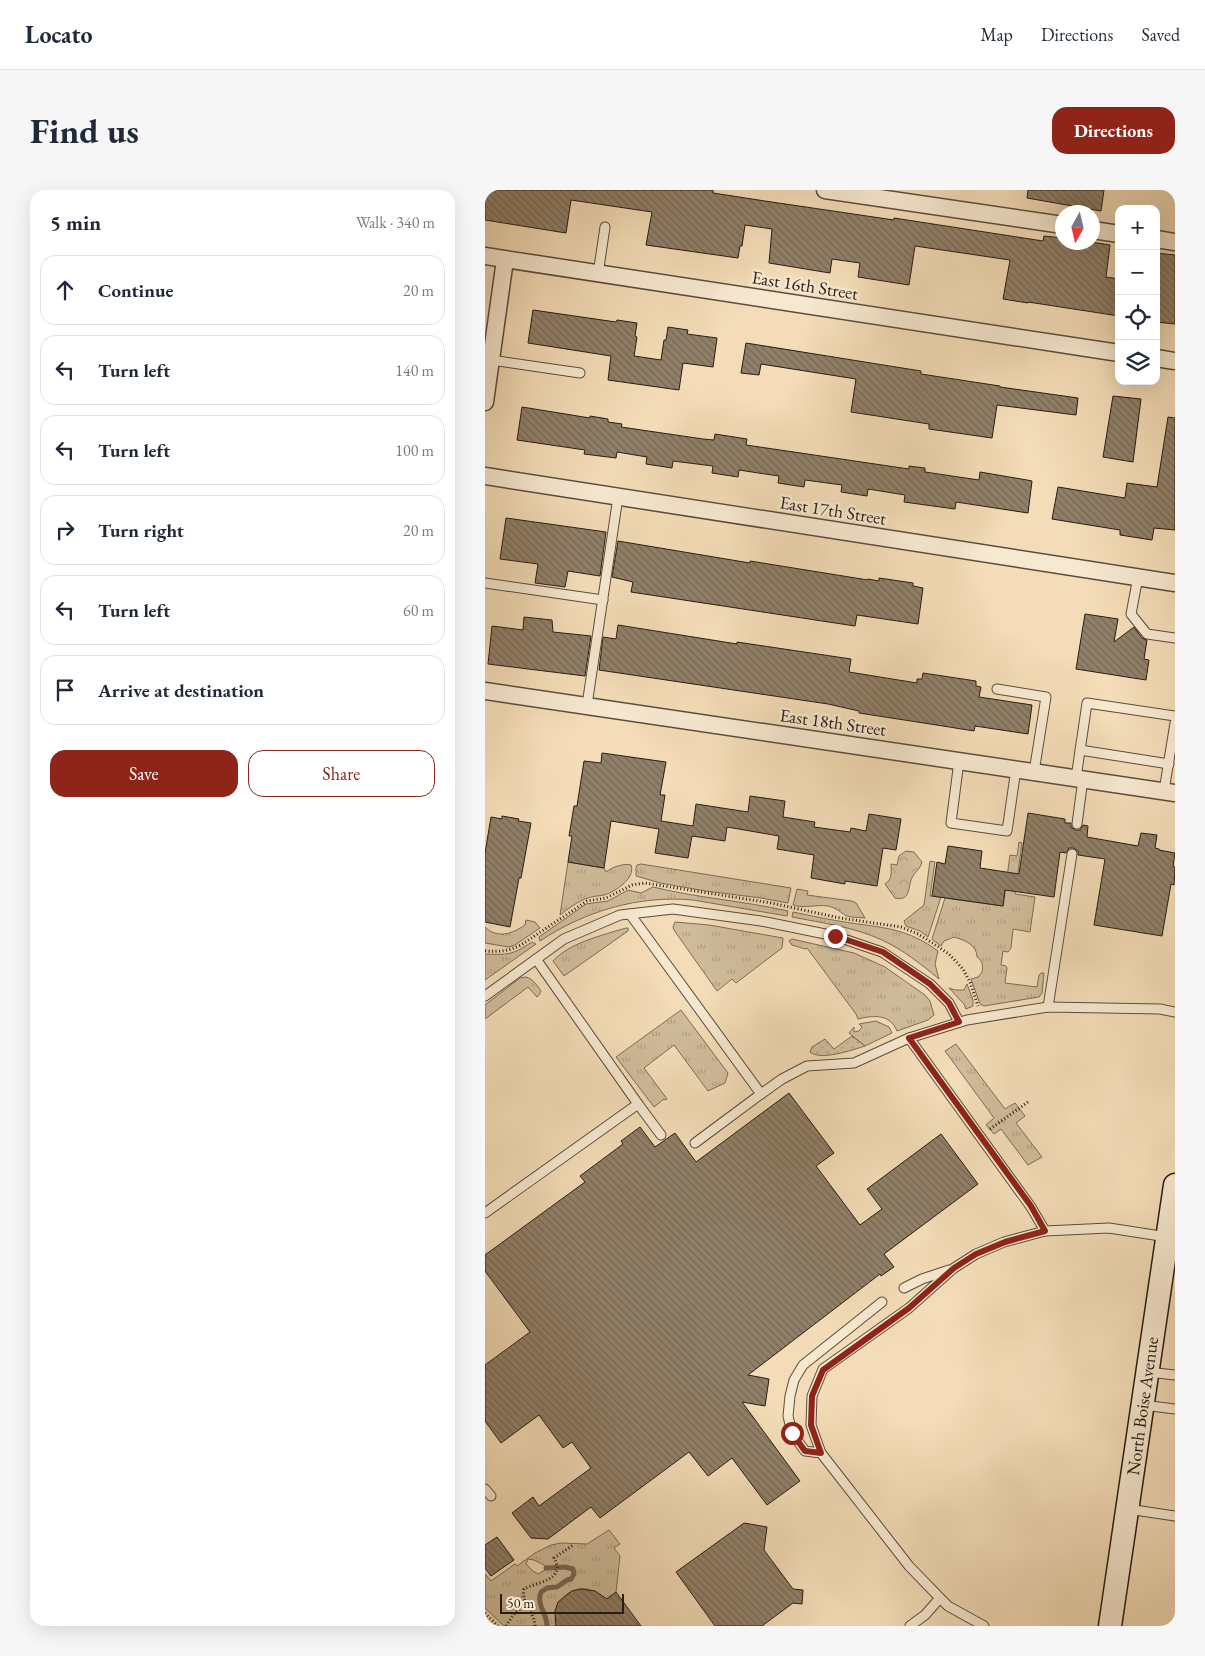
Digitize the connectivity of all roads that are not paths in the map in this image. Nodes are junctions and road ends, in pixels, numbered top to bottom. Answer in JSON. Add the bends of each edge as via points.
{"nodes":[{"id":1,"x":825,"y":190,"type":"edge"},
{"id":2,"x":1055,"y":224,"type":"edge"},
{"id":3,"x":605,"y":227,"type":"dead end"},
{"id":4,"x":1100,"y":231,"type":"edge"},
{"id":5,"x":1115,"y":233,"type":"edge"},
{"id":6,"x":1160,"y":240,"type":"edge"},
{"id":7,"x":1175,"y":242,"type":"edge"},
{"id":8,"x":485,"y":256,"type":"edge"},
{"id":9,"x":505,"y":260,"type":"junction"},
{"id":10,"x":598,"y":274,"type":"junction"},
{"id":11,"x":1115,"y":352,"type":"edge"},
{"id":12,"x":1160,"y":359,"type":"edge"},
{"id":13,"x":491,"y":360,"type":"junction"},
{"id":14,"x":1175,"y":361,"type":"edge"},
{"id":15,"x":580,"y":373,"type":"dead end"},
{"id":16,"x":485,"y":402,"type":"edge"},
{"id":17,"x":485,"y":476,"type":"edge"},
{"id":18,"x":618,"y":497,"type":"junction"},
{"id":19,"x":1138,"y":577,"type":"junction"},
{"id":20,"x":485,"y":583,"type":"edge"},
{"id":21,"x":1175,"y":583,"type":"edge"},
{"id":22,"x":603,"y":600,"type":"junction"},
{"id":23,"x":1175,"y":638,"type":"edge"},
{"id":24,"x":997,"y":689,"type":"dead end"},
{"id":25,"x":485,"y":691,"type":"edge"},
{"id":26,"x":587,"y":706,"type":"junction"},
{"id":27,"x":1175,"y":716,"type":"edge"},
{"id":28,"x":1175,"y":723,"type":"edge"},
{"id":29,"x":1080,"y":750,"type":"junction"},
{"id":30,"x":959,"y":761,"type":"junction"},
{"id":31,"x":1169,"y":764,"type":"junction"},
{"id":32,"x":1016,"y":769,"type":"junction"},
{"id":33,"x":1034,"y":772,"type":"junction"},
{"id":34,"x":1079,"y":779,"type":"junction"},
{"id":35,"x":1170,"y":792,"type":"edge"},
{"id":36,"x":1077,"y":824,"type":"dead end"},
{"id":37,"x":1073,"y":854,"type":"dead end"},
{"id":38,"x":630,"y":914,"type":"junction"},
{"id":39,"x":535,"y":959,"type":"junction"},
{"id":40,"x":485,"y":996,"type":"edge"},
{"id":41,"x":1049,"y":1007,"type":"junction"},
{"id":42,"x":1175,"y":1012,"type":"edge"},
{"id":43,"x":959,"y":1022,"type":"junction"},
{"id":44,"x":909,"y":1038,"type":"junction"},
{"id":45,"x":761,"y":1094,"type":"junction"},
{"id":46,"x":638,"y":1104,"type":"junction"},
{"id":47,"x":661,"y":1135,"type":"dead end"},
{"id":48,"x":695,"y":1143,"type":"dead end"},
{"id":49,"x":1175,"y":1185,"type":"edge"},
{"id":50,"x":485,"y":1213,"type":"edge"},
{"id":51,"x":1045,"y":1231,"type":"junction"},
{"id":52,"x":1171,"y":1238,"type":"edge"},
{"id":53,"x":954,"y":1268,"type":"junction"},
{"id":54,"x":904,"y":1288,"type":"dead end"},
{"id":55,"x":883,"y":1302,"type":"dead end"},
{"id":56,"x":1147,"y":1372,"type":"junction"},
{"id":57,"x":1175,"y":1376,"type":"edge"},
{"id":58,"x":1143,"y":1405,"type":"junction"},
{"id":59,"x":1175,"y":1409,"type":"edge"},
{"id":60,"x":821,"y":1453,"type":"junction"},
{"id":61,"x":1127,"y":1509,"type":"junction"},
{"id":62,"x":1175,"y":1516,"type":"edge"},
{"id":63,"x":939,"y":1598,"type":"junction"},
{"id":64,"x":910,"y":1626,"type":"edge"},
{"id":65,"x":984,"y":1626,"type":"edge"},
{"id":66,"x":1110,"y":1626,"type":"edge"}],
"edges":[{"from":1,"to":2,"type":"street"},
{"from":3,"to":10,"type":"lane"},
{"from":4,"to":5,"type":"street"},
{"from":6,"to":7,"type":"street"},
{"from":8,"to":9,"type":"street","name":"East 16th Street"},
{"from":9,"to":10,"type":"street","name":"East 16th Street"},
{"from":9,"to":13,"type":"street"},
{"from":10,"to":11,"type":"street","name":"East 16th Street"},
{"from":12,"to":14,"type":"street"},
{"from":13,"to":15,"type":"lane"},
{"from":13,"to":16,"type":"street"},
{"from":17,"to":18,"type":"street","name":"East 17th Street"},
{"from":18,"to":19,"type":"street","name":"East 17th Street"},
{"from":18,"to":22,"type":"lane"},
{"from":19,"to":21,"type":"street","name":"East 17th Street"},
{"from":19,"to":23,"type":"lane","via":[[1131,614],[1147,634]]},
{"from":20,"to":22,"type":"lane"},
{"from":22,"to":26,"type":"lane"},
{"from":24,"to":33,"type":"lane","via":[[1046,697]]},
{"from":25,"to":26,"type":"street","name":"East 18th Street"},
{"from":26,"to":30,"type":"street","name":"East 18th Street"},
{"from":27,"to":29,"type":"lane","via":[[1087,703]]},
{"from":28,"to":31,"type":"lane"},
{"from":29,"to":31,"type":"lane"},
{"from":29,"to":34,"type":"lane"},
{"from":30,"to":32,"type":"street","name":"East 18th Street"},
{"from":30,"to":32,"type":"lane","via":[[951,823],[1007,831]]},
{"from":31,"to":35,"type":"lane"},
{"from":32,"to":33,"type":"street","name":"East 18th Street"},
{"from":33,"to":34,"type":"street","name":"East 18th Street"},
{"from":34,"to":35,"type":"street","name":"East 18th Street"},
{"from":34,"to":36,"type":"lane"},
{"from":37,"to":41,"type":"lane"},
{"from":38,"to":39,"type":"lane","via":[[620,915],[564,939]]},
{"from":38,"to":43,"type":"lane","via":[[673,909],[761,921],[843,939],[883,952],[930,984],[949,1003]]},
{"from":38,"to":45,"type":"lane"},
{"from":39,"to":40,"type":"lane"},
{"from":39,"to":46,"type":"lane"},
{"from":41,"to":42,"type":"lane"},
{"from":41,"to":43,"type":"lane"},
{"from":43,"to":44,"type":"lane"},
{"from":44,"to":45,"type":"lane","via":[[854,1063],[807,1066]]},
{"from":44,"to":51,"type":"lane","via":[[1031,1206]]},
{"from":45,"to":48,"type":"lane"},
{"from":46,"to":47,"type":"lane"},
{"from":46,"to":50,"type":"lane"},
{"from":49,"to":52,"type":"street","name":"North Boise Avenue"},
{"from":51,"to":52,"type":"lane","via":[[1109,1228]]},
{"from":51,"to":53,"type":"lane","via":[[1005,1242]]},
{"from":52,"to":56,"type":"street","name":"North Boise Avenue"},
{"from":53,"to":54,"type":"lane"},
{"from":53,"to":60,"type":"lane","via":[[909,1308],[823,1370],[812,1396],[811,1425]]},
{"from":55,"to":60,"type":"lane","via":[[803,1365],[794,1380],[789,1416],[792,1433],[805,1451]]},
{"from":56,"to":57,"type":"lane"},
{"from":56,"to":58,"type":"street","name":"North Boise Avenue"},
{"from":58,"to":59,"type":"lane"},
{"from":58,"to":61,"type":"street","name":"North Boise Avenue"},
{"from":60,"to":63,"type":"lane","via":[[909,1566]]},
{"from":61,"to":62,"type":"lane"},
{"from":61,"to":66,"type":"street","name":"North Boise Avenue"},
{"from":63,"to":64,"type":"lane","via":[[925,1615]]},
{"from":63,"to":65,"type":"lane"}]}
